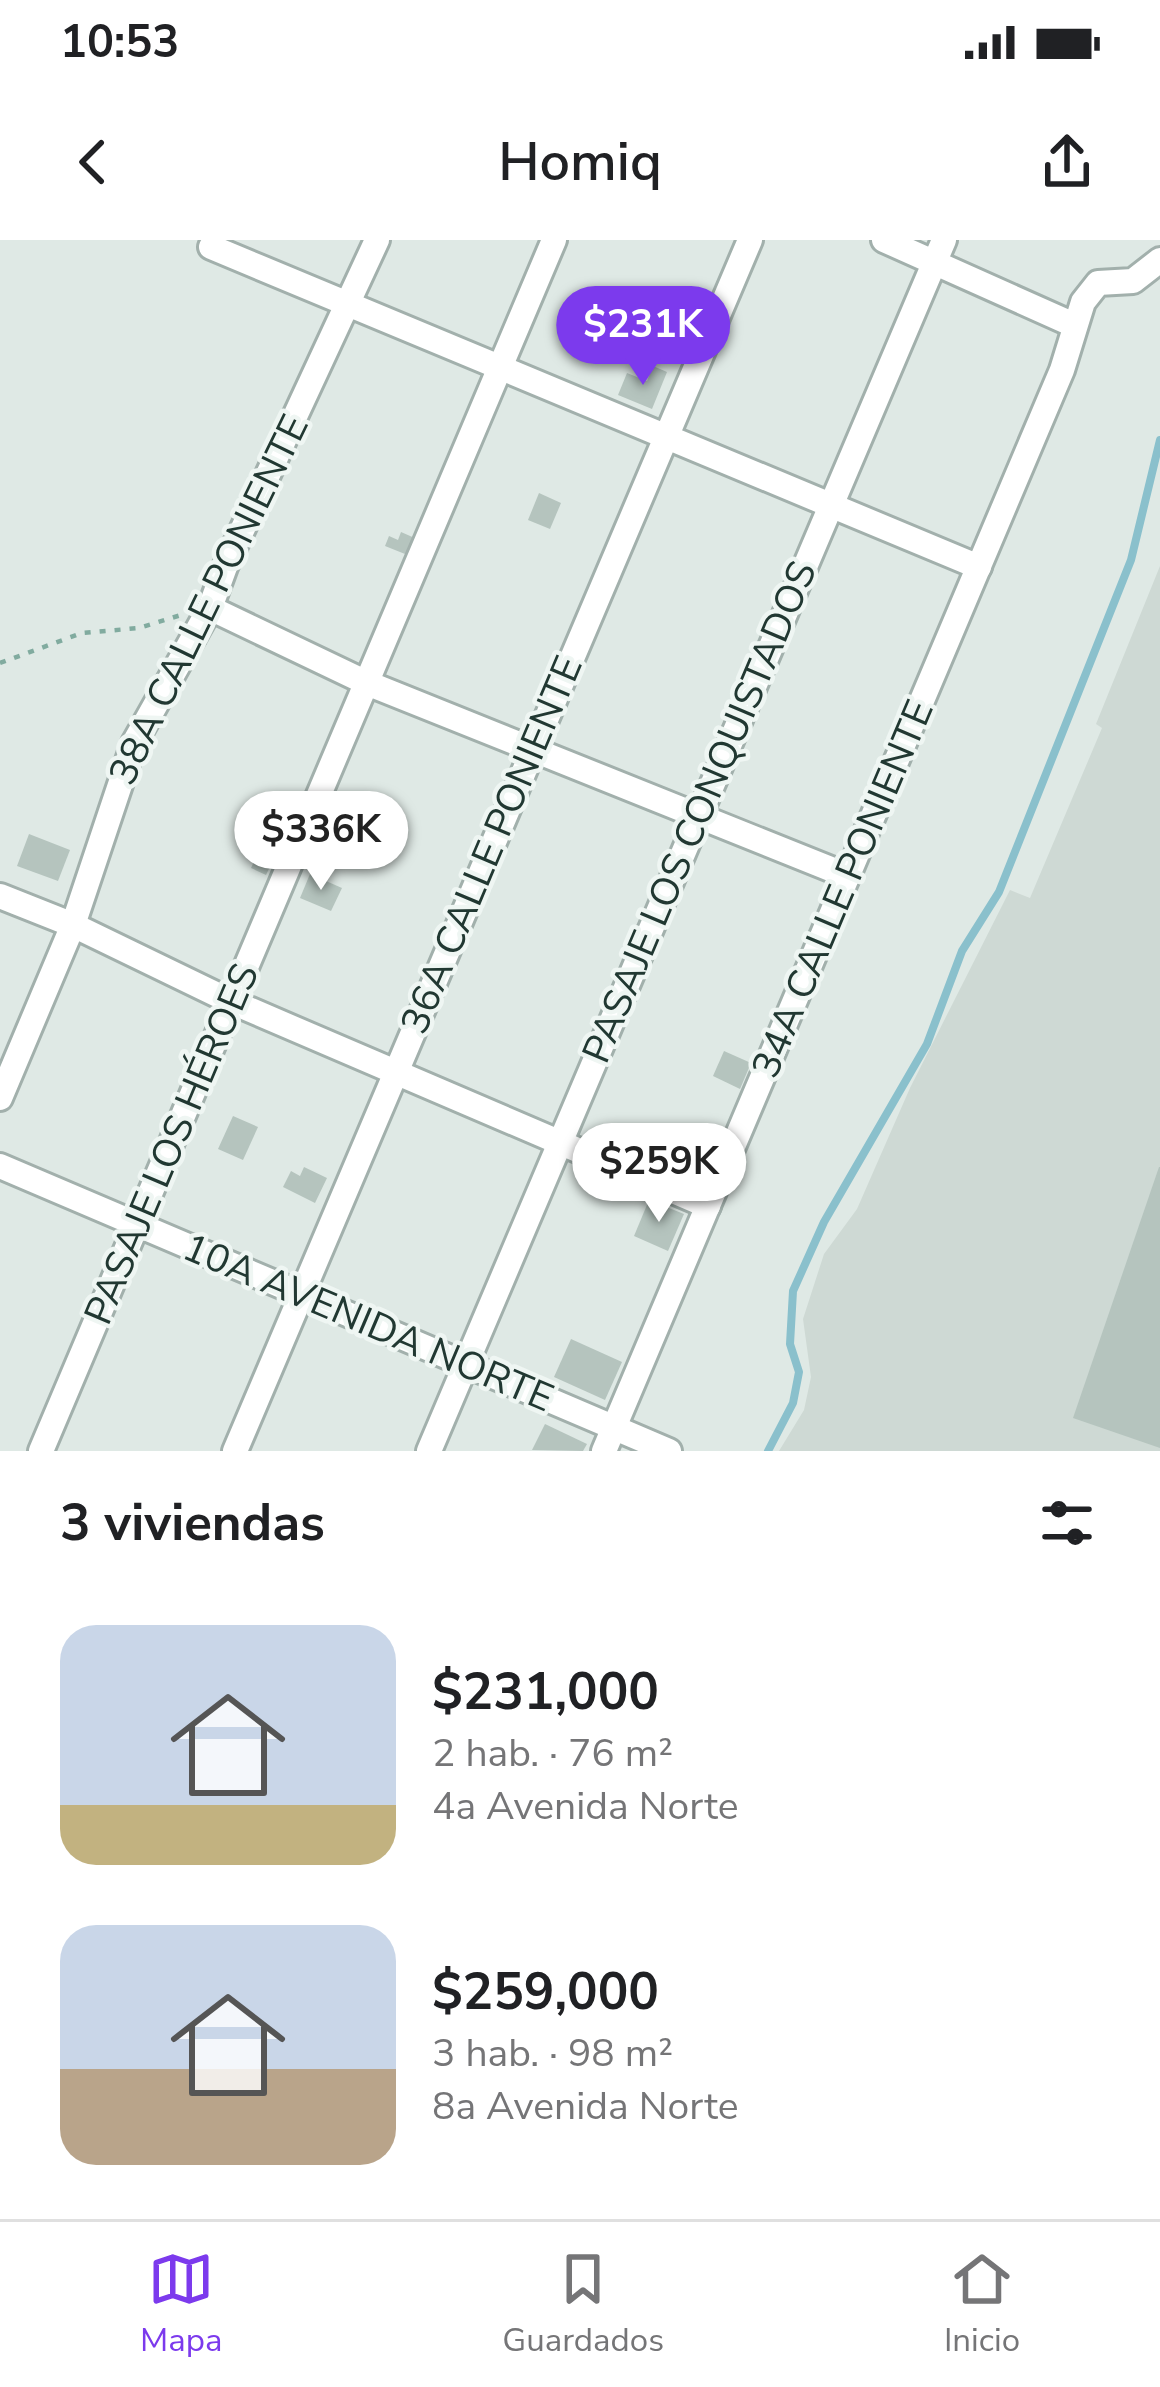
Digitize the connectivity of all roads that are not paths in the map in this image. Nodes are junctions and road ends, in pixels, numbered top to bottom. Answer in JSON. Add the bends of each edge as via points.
{"nodes":[{"id":1,"x":377,"y":240,"type":"edge"},
{"id":2,"x":554,"y":240,"type":"edge"},
{"id":3,"x":750,"y":240,"type":"edge"},
{"id":4,"x":884,"y":240,"type":"edge"},
{"id":5,"x":211,"y":247,"type":"dead end"},
{"id":6,"x":940,"y":251,"type":"edge"},
{"id":7,"x":1160,"y":260,"type":"edge"},
{"id":8,"x":350,"y":305,"type":"junction"},
{"id":9,"x":1074,"y":325,"type":"junction"},
{"id":10,"x":500,"y":368,"type":"junction"},
{"id":11,"x":666,"y":436,"type":"junction"},
{"id":12,"x":830,"y":505,"type":"junction"},
{"id":13,"x":979,"y":567,"type":"junction"},
{"id":14,"x":210,"y":608,"type":"junction"},
{"id":15,"x":367,"y":683,"type":"junction"},
{"id":16,"x":533,"y":750,"type":"junction"},
{"id":17,"x":698,"y":816,"type":"junction"},
{"id":18,"x":848,"y":876,"type":"junction"},
{"id":19,"x":0,"y":896,"type":"edge"},
{"id":20,"x":73,"y":926,"type":"junction"},
{"id":21,"x":232,"y":1001,"type":"junction"},
{"id":22,"x":396,"y":1072,"type":"junction"},
{"id":23,"x":0,"y":1098,"type":"edge"},
{"id":24,"x":560,"y":1143,"type":"junction"},
{"id":25,"x":0,"y":1166,"type":"edge"},
{"id":26,"x":708,"y":1206,"type":"junction"},
{"id":27,"x":137,"y":1225,"type":"junction"},
{"id":28,"x":302,"y":1294,"type":"junction"},
{"id":29,"x":466,"y":1364,"type":"junction"},
{"id":30,"x":609,"y":1439,"type":"edge"},
{"id":31,"x":41,"y":1451,"type":"edge"},
{"id":32,"x":235,"y":1451,"type":"edge"},
{"id":33,"x":429,"y":1451,"type":"edge"},
{"id":34,"x":669,"y":1451,"type":"edge"}],
"edges":[{"from":1,"to":8,"type":"street","name":"38A CALLE PONIENTE"},
{"from":2,"to":10,"type":"street","name":"PASAJE LOS HÉROES"},
{"from":3,"to":11,"type":"street","name":"36A CALLE PONIENTE"},
{"from":4,"to":6,"type":"street"},
{"from":5,"to":8,"type":"street"},
{"from":6,"to":9,"type":"street"},
{"from":6,"to":12,"type":"street","name":"PASAJE LOS CONQUISTADOS"},
{"from":7,"to":9,"type":"street","via":[[1133,281],[1098,283]]},
{"from":8,"to":10,"type":"street"},
{"from":8,"to":14,"type":"street","name":"38A CALLE PONIENTE"},
{"from":9,"to":13,"type":"street","name":"34A CALLE PONIENTE"},
{"from":10,"to":11,"type":"street"},
{"from":10,"to":15,"type":"street","name":"PASAJE LOS HÉROES"},
{"from":11,"to":12,"type":"street"},
{"from":11,"to":16,"type":"street","name":"36A CALLE PONIENTE"},
{"from":12,"to":13,"type":"street"},
{"from":12,"to":17,"type":"street","name":"PASAJE LOS CONQUISTADOS"},
{"from":13,"to":18,"type":"street","name":"34A CALLE PONIENTE"},
{"from":14,"to":15,"type":"street"},
{"from":14,"to":20,"type":"street","name":"38A CALLE PONIENTE","via":[[134,743]]},
{"from":15,"to":16,"type":"street"},
{"from":15,"to":21,"type":"street","name":"PASAJE LOS HÉROES"},
{"from":16,"to":17,"type":"street"},
{"from":16,"to":22,"type":"street","name":"36A CALLE PONIENTE"},
{"from":17,"to":18,"type":"street"},
{"from":17,"to":24,"type":"street","name":"PASAJE LOS CONQUISTADOS"},
{"from":18,"to":26,"type":"street","name":"34A CALLE PONIENTE"},
{"from":19,"to":20,"type":"street"},
{"from":20,"to":21,"type":"street"},
{"from":20,"to":23,"type":"street","name":"38A CALLE PONIENTE"},
{"from":21,"to":22,"type":"street"},
{"from":21,"to":27,"type":"street","name":"PASAJE LOS HÉROES"},
{"from":22,"to":24,"type":"street"},
{"from":22,"to":28,"type":"street","name":"36A CALLE PONIENTE"},
{"from":24,"to":26,"type":"street"},
{"from":24,"to":29,"type":"street","name":"PASAJE LOS CONQUISTADOS"},
{"from":25,"to":27,"type":"street","name":"10A AVENIDA NORTE"},
{"from":26,"to":30,"type":"street","name":"34A CALLE PONIENTE"},
{"from":27,"to":28,"type":"street","name":"10A AVENIDA NORTE"},
{"from":27,"to":31,"type":"street","name":"PASAJE LOS HÉROES"},
{"from":28,"to":29,"type":"street","name":"10A AVENIDA NORTE"},
{"from":28,"to":32,"type":"street","name":"36A CALLE PONIENTE"},
{"from":29,"to":30,"type":"street","name":"10A AVENIDA NORTE"},
{"from":29,"to":33,"type":"street","name":"PASAJE LOS CONQUISTADOS"},
{"from":30,"to":34,"type":"street","name":"10A AVENIDA NORTE"}]}
